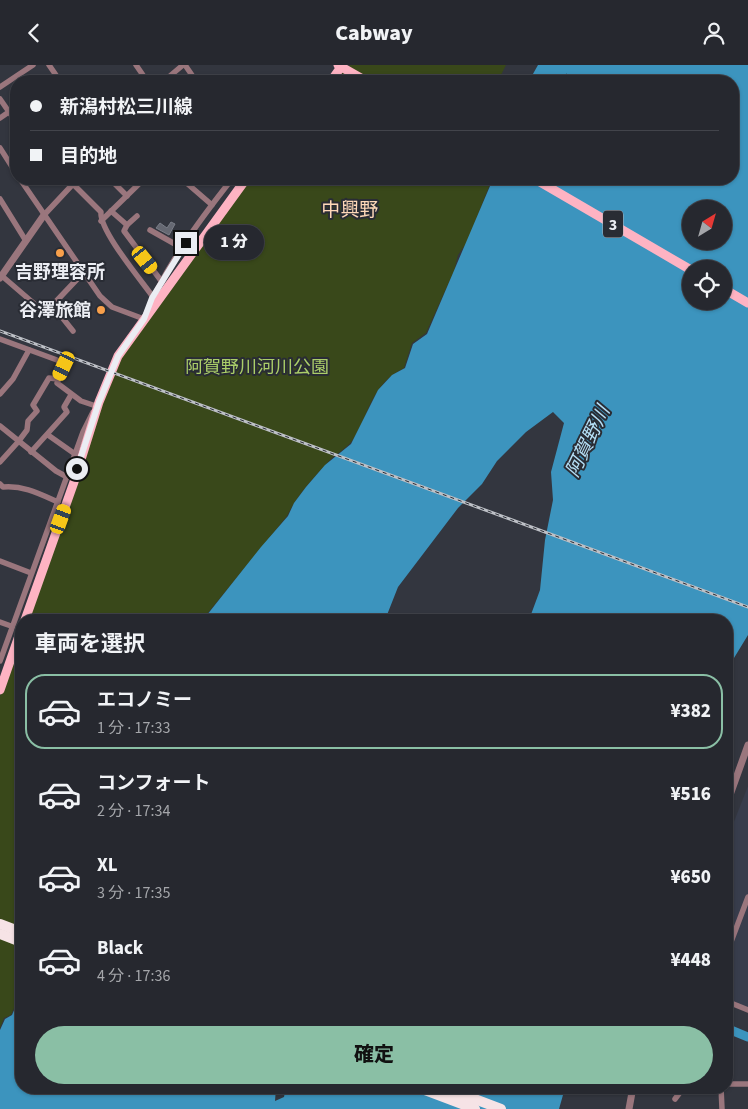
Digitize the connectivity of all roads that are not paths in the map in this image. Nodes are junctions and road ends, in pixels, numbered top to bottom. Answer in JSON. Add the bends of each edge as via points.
{"nodes":[{"id":1,"x":33,"y":65,"type":"edge"},
{"id":2,"x":184,"y":65,"type":"edge"},
{"id":3,"x":343,"y":67,"type":"edge"},
{"id":4,"x":18,"y":75,"type":"edge"},
{"id":5,"x":172,"y":75,"type":"edge"},
{"id":6,"x":356,"y":75,"type":"edge"},
{"id":7,"x":0,"y":99,"type":"edge"},
{"id":8,"x":9,"y":112,"type":"joint"},
{"id":9,"x":0,"y":118,"type":"edge"},
{"id":10,"x":0,"y":148,"type":"edge"},
{"id":11,"x":10,"y":164,"type":"edge"},
{"id":12,"x":24,"y":185,"type":"edge"},
{"id":13,"x":68,"y":185,"type":"edge"},
{"id":14,"x":75,"y":185,"type":"edge"},
{"id":15,"x":116,"y":185,"type":"edge"},
{"id":16,"x":138,"y":185,"type":"edge"},
{"id":17,"x":189,"y":185,"type":"edge"},
{"id":18,"x":227,"y":185,"type":"edge"},
{"id":19,"x":242,"y":185,"type":"edge"},
{"id":20,"x":545,"y":185,"type":"edge"},
{"id":21,"x":127,"y":196,"type":"junction"},
{"id":22,"x":0,"y":199,"type":"edge"},
{"id":23,"x":212,"y":205,"type":"junction"},
{"id":24,"x":112,"y":211,"type":"junction"},
{"id":25,"x":44,"y":215,"type":"junction"},
{"id":26,"x":137,"y":216,"type":"dead end"},
{"id":27,"x":101,"y":221,"type":"junction"},
{"id":28,"x":127,"y":225,"type":"junction"},
{"id":29,"x":150,"y":229,"type":"dead end"},
{"id":30,"x":26,"y":241,"type":"junction"},
{"id":31,"x":182,"y":248,"type":"junction"},
{"id":32,"x":682,"y":265,"type":"edge"},
{"id":33,"x":84,"y":273,"type":"junction"},
{"id":34,"x":1,"y":275,"type":"edge"},
{"id":35,"x":162,"y":282,"type":"junction"},
{"id":36,"x":732,"y":294,"type":"edge"},
{"id":37,"x":153,"y":297,"type":"junction"},
{"id":38,"x":748,"y":303,"type":"edge"},
{"id":39,"x":53,"y":307,"type":"junction"},
{"id":40,"x":144,"y":319,"type":"junction"},
{"id":41,"x":73,"y":331,"type":"dead end"},
{"id":42,"x":0,"y":339,"type":"edge"},
{"id":43,"x":29,"y":350,"type":"junction"},
{"id":44,"x":58,"y":379,"type":"junction"},
{"id":45,"x":0,"y":394,"type":"edge"},
{"id":46,"x":71,"y":395,"type":"junction"},
{"id":47,"x":97,"y":404,"type":"junction"},
{"id":48,"x":0,"y":426,"type":"edge"},
{"id":49,"x":48,"y":435,"type":"junction"},
{"id":50,"x":18,"y":442,"type":"junction"},
{"id":51,"x":31,"y":452,"type":"junction"},
{"id":52,"x":76,"y":454,"type":"junction"},
{"id":53,"x":0,"y":462,"type":"edge"},
{"id":54,"x":67,"y":477,"type":"junction"},
{"id":55,"x":0,"y":484,"type":"edge"},
{"id":56,"x":58,"y":502,"type":"junction"},
{"id":57,"x":0,"y":561,"type":"edge"},
{"id":58,"x":31,"y":573,"type":"junction"},
{"id":59,"x":16,"y":614,"type":"edge"},
{"id":60,"x":27,"y":614,"type":"edge"},
{"id":61,"x":15,"y":615,"type":"edge"},
{"id":62,"x":0,"y":622,"type":"edge"},
{"id":63,"x":11,"y":626,"type":"junction"},
{"id":64,"x":15,"y":648,"type":"edge"},
{"id":65,"x":0,"y":661,"type":"edge"},
{"id":66,"x":0,"y":690,"type":"edge"},
{"id":67,"x":748,"y":745,"type":"edge"},
{"id":68,"x":733,"y":786,"type":"edge"},
{"id":69,"x":748,"y":897,"type":"edge"},
{"id":70,"x":0,"y":924,"type":"edge"},
{"id":71,"x":15,"y":930,"type":"edge"},
{"id":72,"x":0,"y":934,"type":"edge"},
{"id":73,"x":733,"y":937,"type":"edge"},
{"id":74,"x":15,"y":940,"type":"edge"},
{"id":75,"x":733,"y":1004,"type":"edge"},
{"id":76,"x":748,"y":1010,"type":"edge"},
{"id":77,"x":748,"y":1083,"type":"edge"},
{"id":78,"x":733,"y":1084,"type":"edge"},
{"id":79,"x":435,"y":1094,"type":"edge"},
{"id":80,"x":461,"y":1094,"type":"edge"},
{"id":81,"x":632,"y":1094,"type":"edge"},
{"id":82,"x":679,"y":1094,"type":"edge"},
{"id":83,"x":721,"y":1094,"type":"edge"},
{"id":84,"x":675,"y":1099,"type":"dead end"},
{"id":85,"x":475,"y":1109,"type":"edge"},
{"id":86,"x":501,"y":1109,"type":"edge"},
{"id":87,"x":629,"y":1109,"type":"edge"},
{"id":88,"x":722,"y":1109,"type":"edge"}],
"edges":[{"from":1,"to":4,"type":"street"},
{"from":2,"to":5,"type":"street"},
{"from":3,"to":6,"type":"main road"},
{"from":7,"to":8,"type":"street"},
{"from":8,"to":9,"type":"street"},
{"from":10,"to":11,"type":"street"},
{"from":12,"to":25,"type":"street"},
{"from":13,"to":25,"type":"street"},
{"from":14,"to":27,"type":"street","via":[[101,212]]},
{"from":15,"to":21,"type":"street"},
{"from":16,"to":21,"type":"street"},
{"from":17,"to":23,"type":"street"},
{"from":18,"to":23,"type":"street"},
{"from":19,"to":40,"type":"main road"},
{"from":20,"to":32,"type":"main road","number":"3"},
{"from":21,"to":24,"type":"street"},
{"from":22,"to":30,"type":"street"},
{"from":23,"to":31,"type":"street"},
{"from":24,"to":27,"type":"street"},
{"from":24,"to":28,"type":"street"},
{"from":25,"to":30,"type":"street"},
{"from":25,"to":33,"type":"street"},
{"from":26,"to":28,"type":"street"},
{"from":27,"to":37,"type":"street"},
{"from":28,"to":35,"type":"street","via":[[124,231]]},
{"from":29,"to":31,"type":"street"},
{"from":30,"to":34,"type":"street"},
{"from":31,"to":35,"type":"street"},
{"from":33,"to":39,"type":"street"},
{"from":33,"to":40,"type":"street","via":[[112,307]]},
{"from":34,"to":39,"type":"street","via":[[45,313]]},
{"from":35,"to":37,"type":"street"},
{"from":36,"to":38,"type":"main road"},
{"from":37,"to":40,"type":"street"},
{"from":39,"to":41,"type":"street"},
{"from":40,"to":47,"type":"main road","via":[[118,356]]},
{"from":42,"to":43,"type":"street"},
{"from":43,"to":44,"type":"street","via":[[57,360],[64,366]]},
{"from":43,"to":45,"type":"street","via":[[13,379]]},
{"from":44,"to":46,"type":"street","via":[[57,383]]},
{"from":44,"to":50,"type":"street","via":[[49,378],[38,395],[33,405],[37,411]]},
{"from":46,"to":47,"type":"street"},
{"from":46,"to":49,"type":"street","via":[[64,407],[67,412]]},
{"from":47,"to":52,"type":"street"},
{"from":47,"to":60,"type":"main road","via":[[74,482]]},
{"from":48,"to":50,"type":"street"},
{"from":49,"to":51,"type":"street"},
{"from":49,"to":52,"type":"street"},
{"from":50,"to":51,"type":"street"},
{"from":50,"to":53,"type":"street"},
{"from":51,"to":54,"type":"street"},
{"from":52,"to":54,"type":"street"},
{"from":54,"to":56,"type":"street"},
{"from":55,"to":56,"type":"street","via":[[3,487],[16,485]]},
{"from":56,"to":58,"type":"street"},
{"from":57,"to":58,"type":"street"},
{"from":58,"to":59,"type":"street"},
{"from":61,"to":63,"type":"street"},
{"from":62,"to":63,"type":"street"},
{"from":63,"to":65,"type":"street"},
{"from":64,"to":66,"type":"main road"},
{"from":67,"to":68,"type":"street"},
{"from":69,"to":73,"type":"street"},
{"from":70,"to":71,"type":"highway"},
{"from":72,"to":74,"type":"highway"},
{"from":75,"to":76,"type":"street"},
{"from":77,"to":78,"type":"street"},
{"from":79,"to":85,"type":"highway"},
{"from":80,"to":86,"type":"highway"},
{"from":81,"to":87,"type":"street"},
{"from":82,"to":84,"type":"street"},
{"from":83,"to":88,"type":"street"}]}
